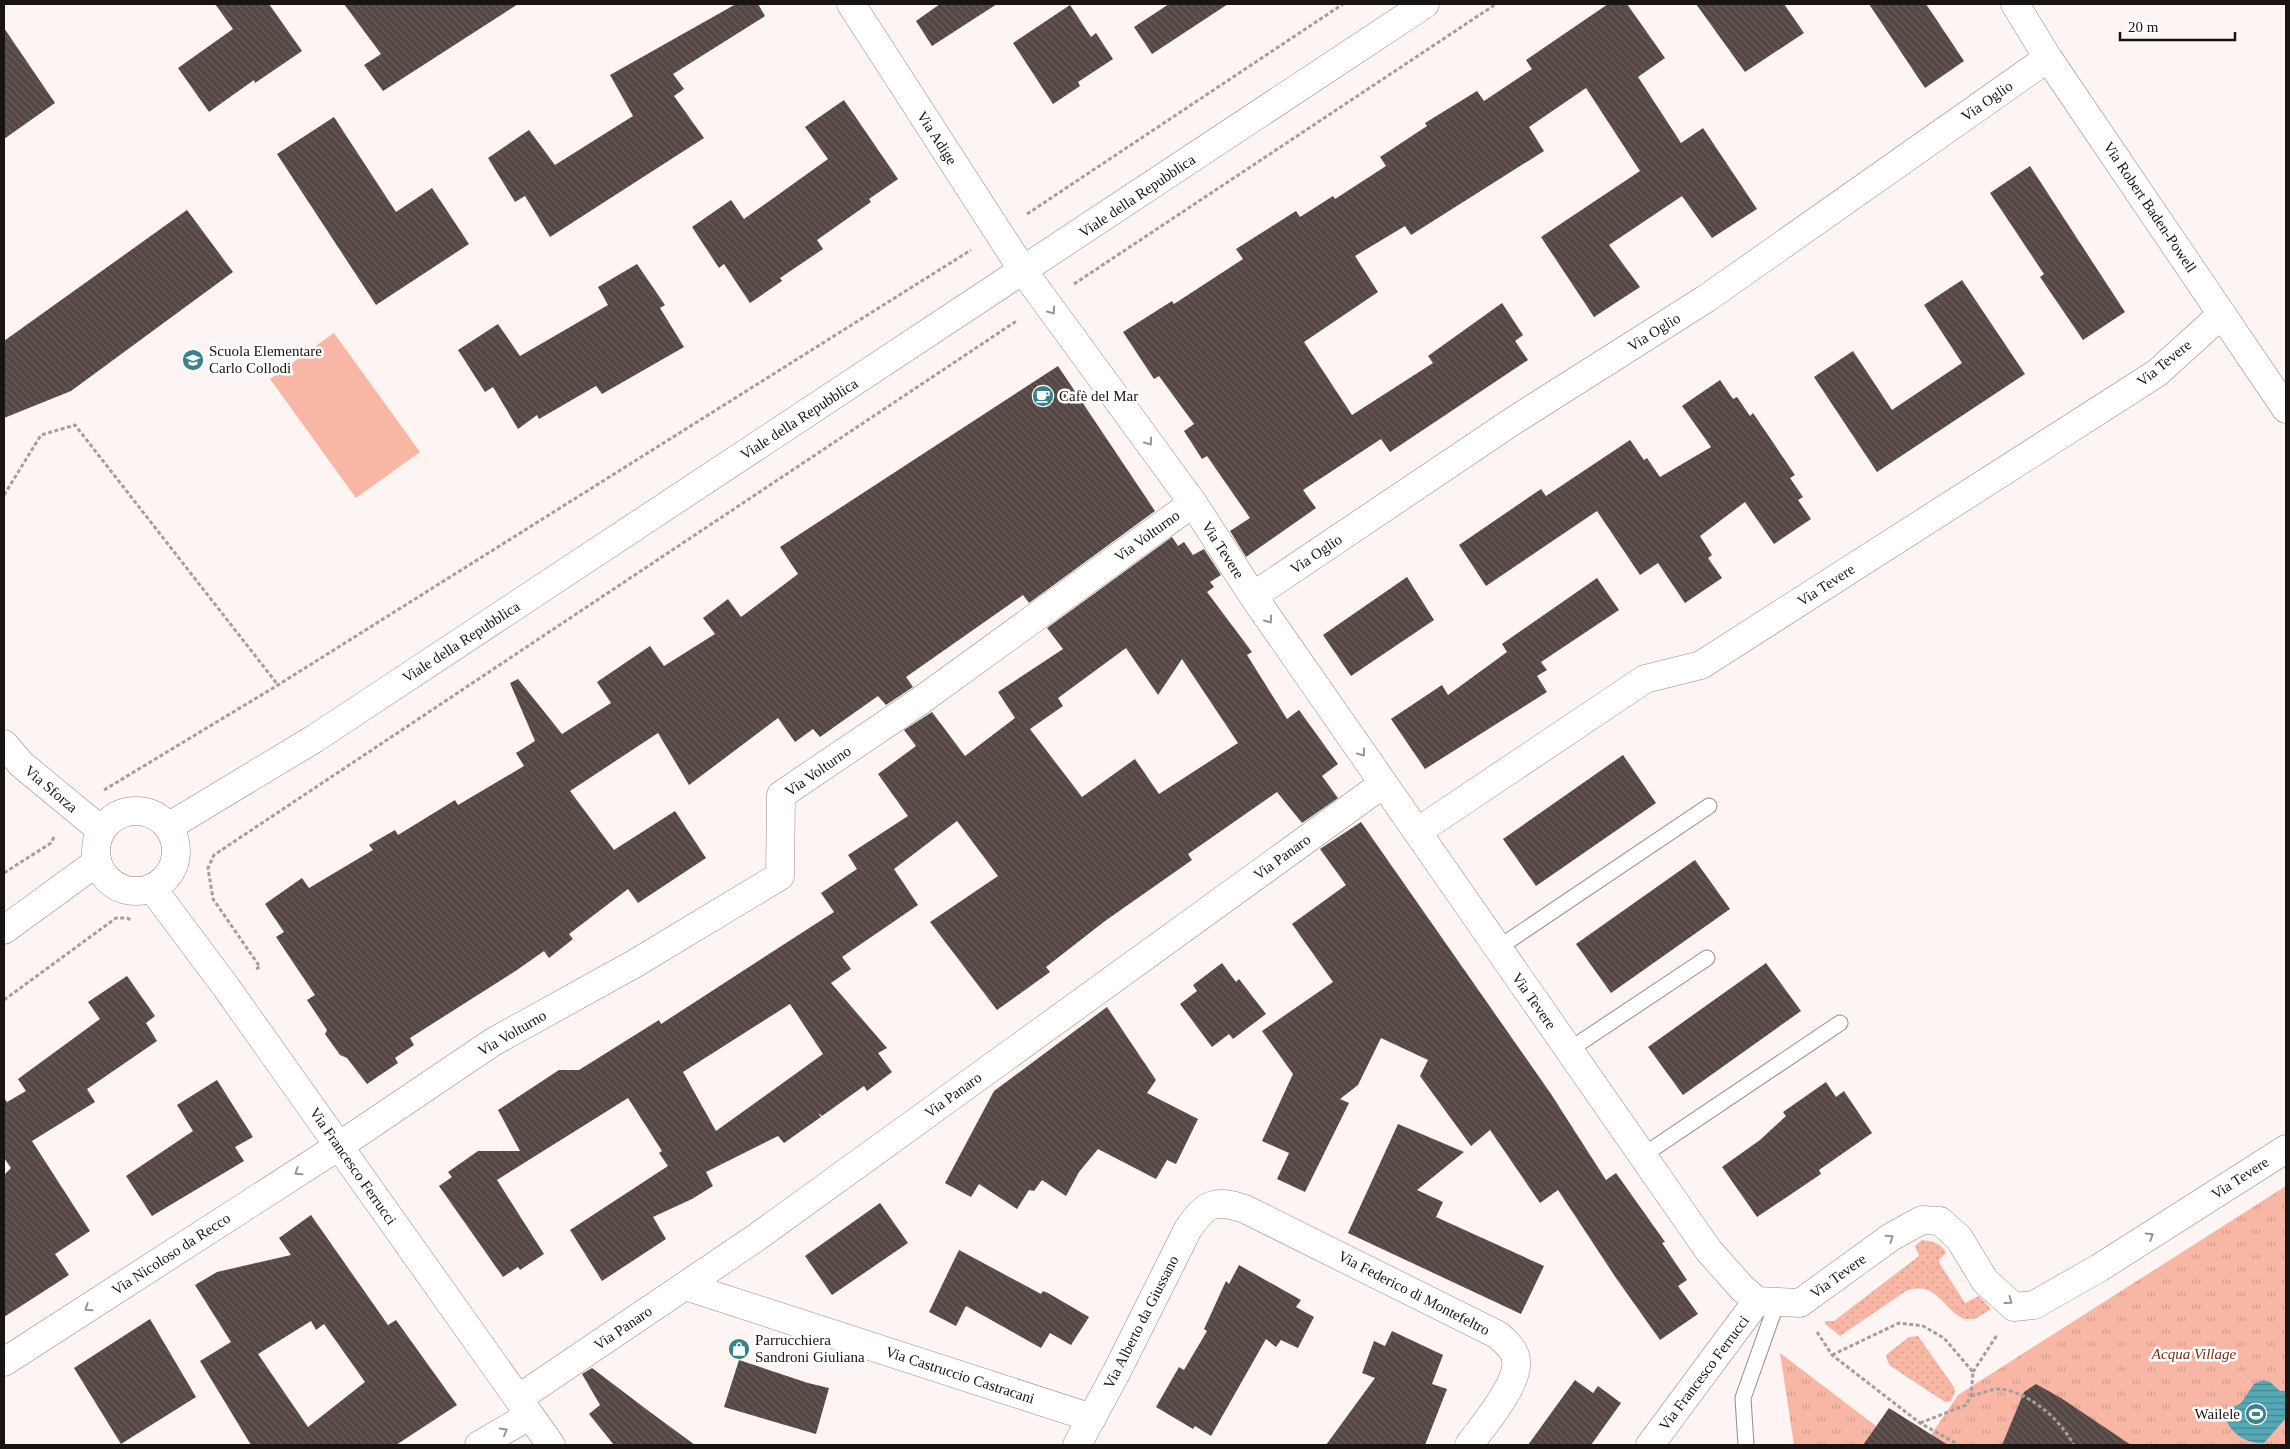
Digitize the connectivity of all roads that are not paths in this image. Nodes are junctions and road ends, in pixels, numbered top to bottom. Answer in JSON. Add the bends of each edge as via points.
{"nodes":[{"id":1,"x":851,"y":4,"type":"edge"},
{"id":2,"x":1425,"y":4,"type":"edge"},
{"id":3,"x":2015,"y":4,"type":"edge"},
{"id":4,"x":2048,"y":58,"type":"junction"},
{"id":5,"x":1024,"y":272,"type":"junction"},
{"id":6,"x":2222,"y":314,"type":"junction"},
{"id":7,"x":2286,"y":409,"type":"edge"},
{"id":8,"x":1193,"y":503,"type":"junction"},
{"id":9,"x":1253,"y":596,"type":"junction"},
{"id":10,"x":4,"y":744,"type":"edge"},
{"id":11,"x":1383,"y":784,"type":"junction"},
{"id":12,"x":1709,"y":806,"type":"dead end"},
{"id":13,"x":168,"y":827,"type":"junction"},
{"id":14,"x":101,"y":830,"type":"junction"},
{"id":15,"x":1417,"y":832,"type":"junction"},
{"id":16,"x":97,"y":862,"type":"junction"},
{"id":17,"x":152,"y":888,"type":"junction"},
{"id":18,"x":4,"y":930,"type":"edge"},
{"id":19,"x":1498,"y":948,"type":"junction"},
{"id":20,"x":1706,"y":958,"type":"dead end"},
{"id":21,"x":1840,"y":1023,"type":"dead end"},
{"id":22,"x":1569,"y":1050,"type":"junction"},
{"id":23,"x":339,"y":1146,"type":"junction"},
{"id":24,"x":2286,"y":1148,"type":"edge"},
{"id":25,"x":1642,"y":1156,"type":"junction"},
{"id":26,"x":1211,"y":1204,"type":"joint"},
{"id":27,"x":686,"y":1286,"type":"junction"},
{"id":28,"x":1778,"y":1302,"type":"junction"},
{"id":29,"x":4,"y":1362,"type":"edge"},
{"id":30,"x":524,"y":1407,"type":"junction"},
{"id":31,"x":1092,"y":1418,"type":"junction"},
{"id":32,"x":480,"y":1445,"type":"edge"},
{"id":33,"x":551,"y":1445,"type":"edge"},
{"id":34,"x":1077,"y":1445,"type":"edge"},
{"id":35,"x":1469,"y":1445,"type":"edge"},
{"id":36,"x":1650,"y":1445,"type":"edge"},
{"id":37,"x":1746,"y":1445,"type":"edge"}],
"edges":[{"from":1,"to":5,"type":"street","name":"Via Adige"},
{"from":2,"to":5,"type":"street","name":"Viale della Repubblica"},
{"from":3,"to":4,"type":"street","name":"Via Robert Baden-Powell"},
{"from":4,"to":6,"type":"street","name":"Via Robert Baden-Powell"},
{"from":4,"to":9,"type":"street","name":"Via Oglio","via":[[1707,298],[1513,421]]},
{"from":5,"to":8,"type":"street","name":"Via Tevere","one_way":true},
{"from":5,"to":13,"type":"street","name":"Viale della Repubblica","via":[[314,739]]},
{"from":6,"to":7,"type":"street","name":"Via Robert Baden-Powell"},
{"from":6,"to":15,"type":"street","name":"Via Tevere","via":[[2157,373],[1701,665],[1645,679]]},
{"from":8,"to":9,"type":"street","name":"Via Tevere"},
{"from":8,"to":23,"type":"street","name":"Via Volturno","via":[[920,701],[781,796],[780,876],[634,964],[492,1042]]},
{"from":9,"to":11,"type":"street","name":"Via Tevere","one_way":true},
{"from":10,"to":14,"type":"street","name":"Via Sforza","via":[[21,764]]},
{"from":11,"to":15,"type":"street","name":"Via Tevere"},
{"from":11,"to":27,"type":"street","name":"Via Panaro"},
{"from":12,"to":19,"type":"lane"},
{"from":13,"to":14,"type":"street","via":[[152,814],[131,811],[112,818]]},
{"from":13,"to":17,"type":"street","via":[[175,842],[175,861],[167,877]]},
{"from":14,"to":16,"type":"street","via":[[96,846]]},
{"from":15,"to":19,"type":"street","name":"Via Tevere"},
{"from":16,"to":17,"type":"street","via":[[114,885],[133,891]]},
{"from":16,"to":18,"type":"street"},
{"from":17,"to":23,"type":"street","name":"Via Francesco Ferrucci"},
{"from":19,"to":22,"type":"street","name":"Via Tevere"},
{"from":20,"to":22,"type":"lane"},
{"from":21,"to":25,"type":"lane"},
{"from":22,"to":25,"type":"street","name":"Via Tevere"},
{"from":23,"to":29,"type":"street","name":"Via Nicoloso da Recco","one_way":true},
{"from":23,"to":30,"type":"street","name":"Via Francesco Ferrucci"},
{"from":28,"to":24,"type":"street","name":"Via Tevere","one_way":true,"via":[[1922,1220],[1940,1221],[1959,1238],[1985,1281],[2014,1307],[2034,1305],[2099,1268]]},
{"from":25,"to":28,"type":"street","name":"Via Tevere","via":[[1709,1251],[1742,1288]]},
{"from":26,"to":31,"type":"street","name":"Via Alberto da Giussano","via":[[1198,1214],[1188,1229]]},
{"from":26,"to":35,"type":"street","name":"Via Federico di Montefeltro","via":[[1227,1203],[1245,1209],[1498,1335],[1511,1347],[1516,1361],[1514,1376]]},
{"from":27,"to":30,"type":"street","name":"Via Panaro"},
{"from":27,"to":31,"type":"street","name":"Via Castruccio Castracani"},
{"from":28,"to":36,"type":"street","name":"Via Francesco Ferrucci"},
{"from":28,"to":37,"type":"lane","via":[[1743,1398]]},
{"from":32,"to":30,"type":"street","name":"Via Panaro","one_way":true},
{"from":30,"to":33,"type":"street","name":"Via Francesco Ferrucci"},
{"from":31,"to":34,"type":"street","name":"Via Alberto da Giussano"}]}
